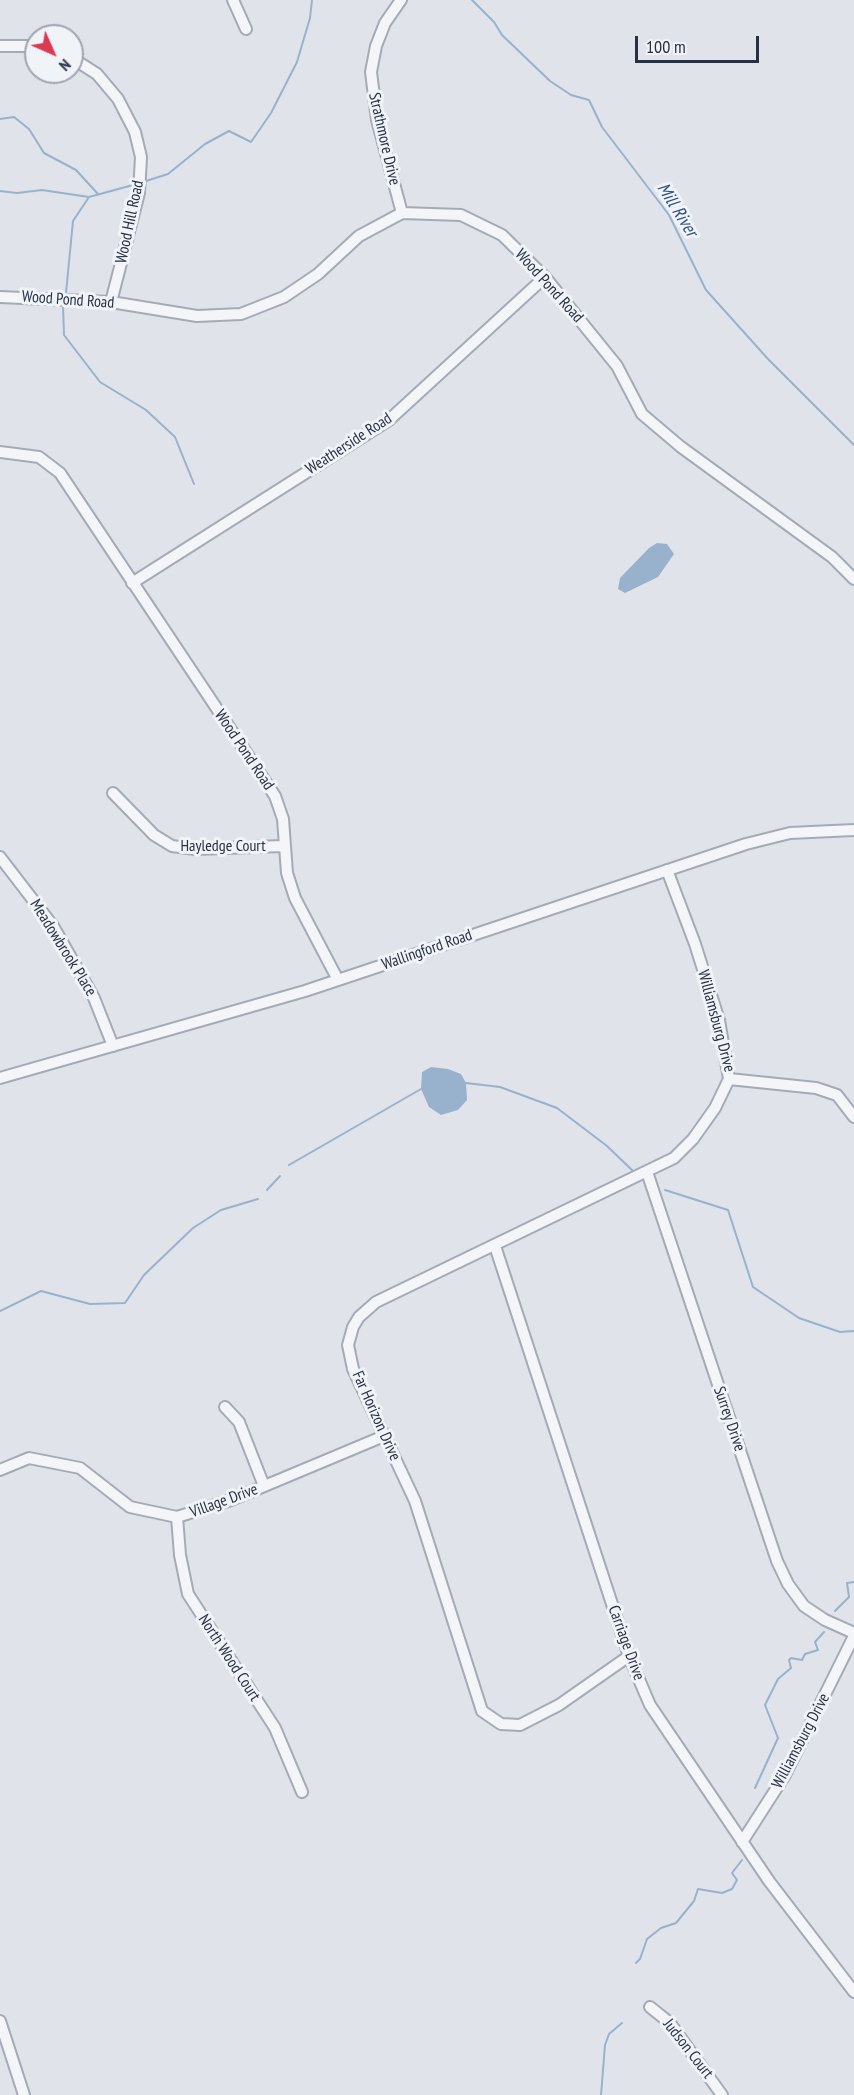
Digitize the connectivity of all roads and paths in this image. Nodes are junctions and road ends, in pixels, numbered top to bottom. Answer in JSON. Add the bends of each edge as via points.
{"nodes":[{"id":1,"x":233,"y":0,"type":"edge"},
{"id":2,"x":400,"y":0,"type":"edge"},
{"id":3,"x":246,"y":29,"type":"dead end"},
{"id":4,"x":0,"y":46,"type":"edge"},
{"id":5,"x":24,"y":46,"type":"edge"},
{"id":6,"x":84,"y":66,"type":"edge"},
{"id":7,"x":402,"y":213,"type":"junction"},
{"id":8,"x":545,"y":277,"type":"junction"},
{"id":9,"x":0,"y":297,"type":"edge"},
{"id":10,"x":111,"y":302,"type":"junction"},
{"id":11,"x":0,"y":452,"type":"edge"},
{"id":12,"x":854,"y":579,"type":"edge"},
{"id":13,"x":132,"y":583,"type":"junction"},
{"id":14,"x":112,"y":793,"type":"dead end"},
{"id":15,"x":854,"y":830,"type":"edge"},
{"id":16,"x":283,"y":846,"type":"junction"},
{"id":17,"x":0,"y":857,"type":"edge"},
{"id":18,"x":667,"y":870,"type":"junction"},
{"id":19,"x":338,"y":980,"type":"junction"},
{"id":20,"x":113,"y":1046,"type":"junction"},
{"id":21,"x":0,"y":1078,"type":"edge"},
{"id":22,"x":729,"y":1078,"type":"junction"},
{"id":23,"x":854,"y":1117,"type":"edge"},
{"id":24,"x":647,"y":1172,"type":"junction"},
{"id":25,"x":495,"y":1246,"type":"junction"},
{"id":26,"x":225,"y":1407,"type":"dead end"},
{"id":27,"x":384,"y":1436,"type":"junction"},
{"id":28,"x":0,"y":1470,"type":"edge"},
{"id":29,"x":264,"y":1486,"type":"junction"},
{"id":30,"x":177,"y":1517,"type":"junction"},
{"id":31,"x":854,"y":1635,"type":"edge"},
{"id":32,"x":628,"y":1656,"type":"junction"},
{"id":33,"x":302,"y":1792,"type":"dead end"},
{"id":34,"x":742,"y":1842,"type":"junction"},
{"id":35,"x":854,"y":1992,"type":"edge"},
{"id":36,"x":650,"y":2007,"type":"dead end"},
{"id":37,"x":0,"y":2021,"type":"edge"},
{"id":38,"x":24,"y":2095,"type":"edge"},
{"id":39,"x":722,"y":2095,"type":"edge"}],
"edges":[{"from":1,"to":3,"type":"street"},
{"from":2,"to":7,"type":"street","name":"Strathmore Drive","via":[[385,23],[371,72],[377,120]]},
{"from":4,"to":5,"type":"street"},
{"from":6,"to":10,"type":"street","name":"Wood Hill Road","via":[[97,74],[118,99],[135,132],[141,157],[139,193]]},
{"from":7,"to":8,"type":"street","name":"Wood Pond Road","via":[[461,215],[502,236]]},
{"from":7,"to":10,"type":"street","name":"Wood Pond Road","via":[[359,236],[318,274],[284,297],[241,314],[197,316]]},
{"from":8,"to":12,"type":"street","name":"Wood Pond Road","via":[[617,366],[642,414],[832,558]]},
{"from":8,"to":13,"type":"street","name":"Weatherside Road","via":[[389,420]]},
{"from":9,"to":10,"type":"street","name":"Wood Pond Road"},
{"from":11,"to":13,"type":"street","name":"Wood Pond Road","via":[[39,457],[60,473]]},
{"from":13,"to":16,"type":"street","name":"Wood Pond Road","via":[[275,796],[283,819]]},
{"from":14,"to":16,"type":"street","name":"Hayledge Court","via":[[153,835],[172,846]]},
{"from":15,"to":18,"type":"street","name":"Wallingford Road","via":[[779,835]]},
{"from":16,"to":19,"type":"street","name":"Wood Pond Road","via":[[295,898]]},
{"from":17,"to":20,"type":"street","name":"Meadowbrook Place","via":[[53,927],[94,998]]},
{"from":18,"to":19,"type":"street","name":"Wallingford Road"},
{"from":18,"to":22,"type":"street","name":"Williamsburg Drive","via":[[696,944],[719,1020]]},
{"from":19,"to":20,"type":"street","name":"Wallingford Road"},
{"from":20,"to":21,"type":"street","name":"Wallingford Road"},
{"from":22,"to":23,"type":"street","name":"Williamsburg Drive","via":[[816,1088],[837,1095]]},
{"from":22,"to":24,"type":"street","name":"Far Horizon Drive","via":[[715,1108],[693,1139],[674,1158]]},
{"from":24,"to":25,"type":"street","name":"Far Horizon Drive"},
{"from":24,"to":31,"type":"street","name":"Surrey Drive","via":[[777,1561],[804,1606]]},
{"from":25,"to":27,"type":"street","name":"Far Horizon Drive","via":[[376,1302],[361,1313],[352,1327],[348,1345],[353,1369]]},
{"from":25,"to":32,"type":"street","name":"Carriage Drive"},
{"from":26,"to":29,"type":"street","via":[[239,1422]]},
{"from":27,"to":29,"type":"street","name":"Village Drive"},
{"from":27,"to":32,"type":"street","name":"Far Horizon Drive","via":[[415,1501],[482,1711],[501,1724],[520,1725],[559,1705]]},
{"from":28,"to":30,"type":"street","name":"Village Drive","via":[[29,1458],[80,1468],[130,1507]]},
{"from":29,"to":30,"type":"street","name":"Village Drive"},
{"from":30,"to":33,"type":"street","name":"North Wood Court","via":[[188,1594],[275,1728]]},
{"from":31,"to":34,"type":"street","name":"Williamsburg Drive","via":[[785,1775]]},
{"from":32,"to":34,"type":"street","name":"Carriage Drive","via":[[651,1705]]},
{"from":34,"to":35,"type":"street","name":"Carriage Drive"},
{"from":36,"to":39,"type":"street","name":"Judson Court","via":[[670,2023]]},
{"from":37,"to":38,"type":"street"}]}
